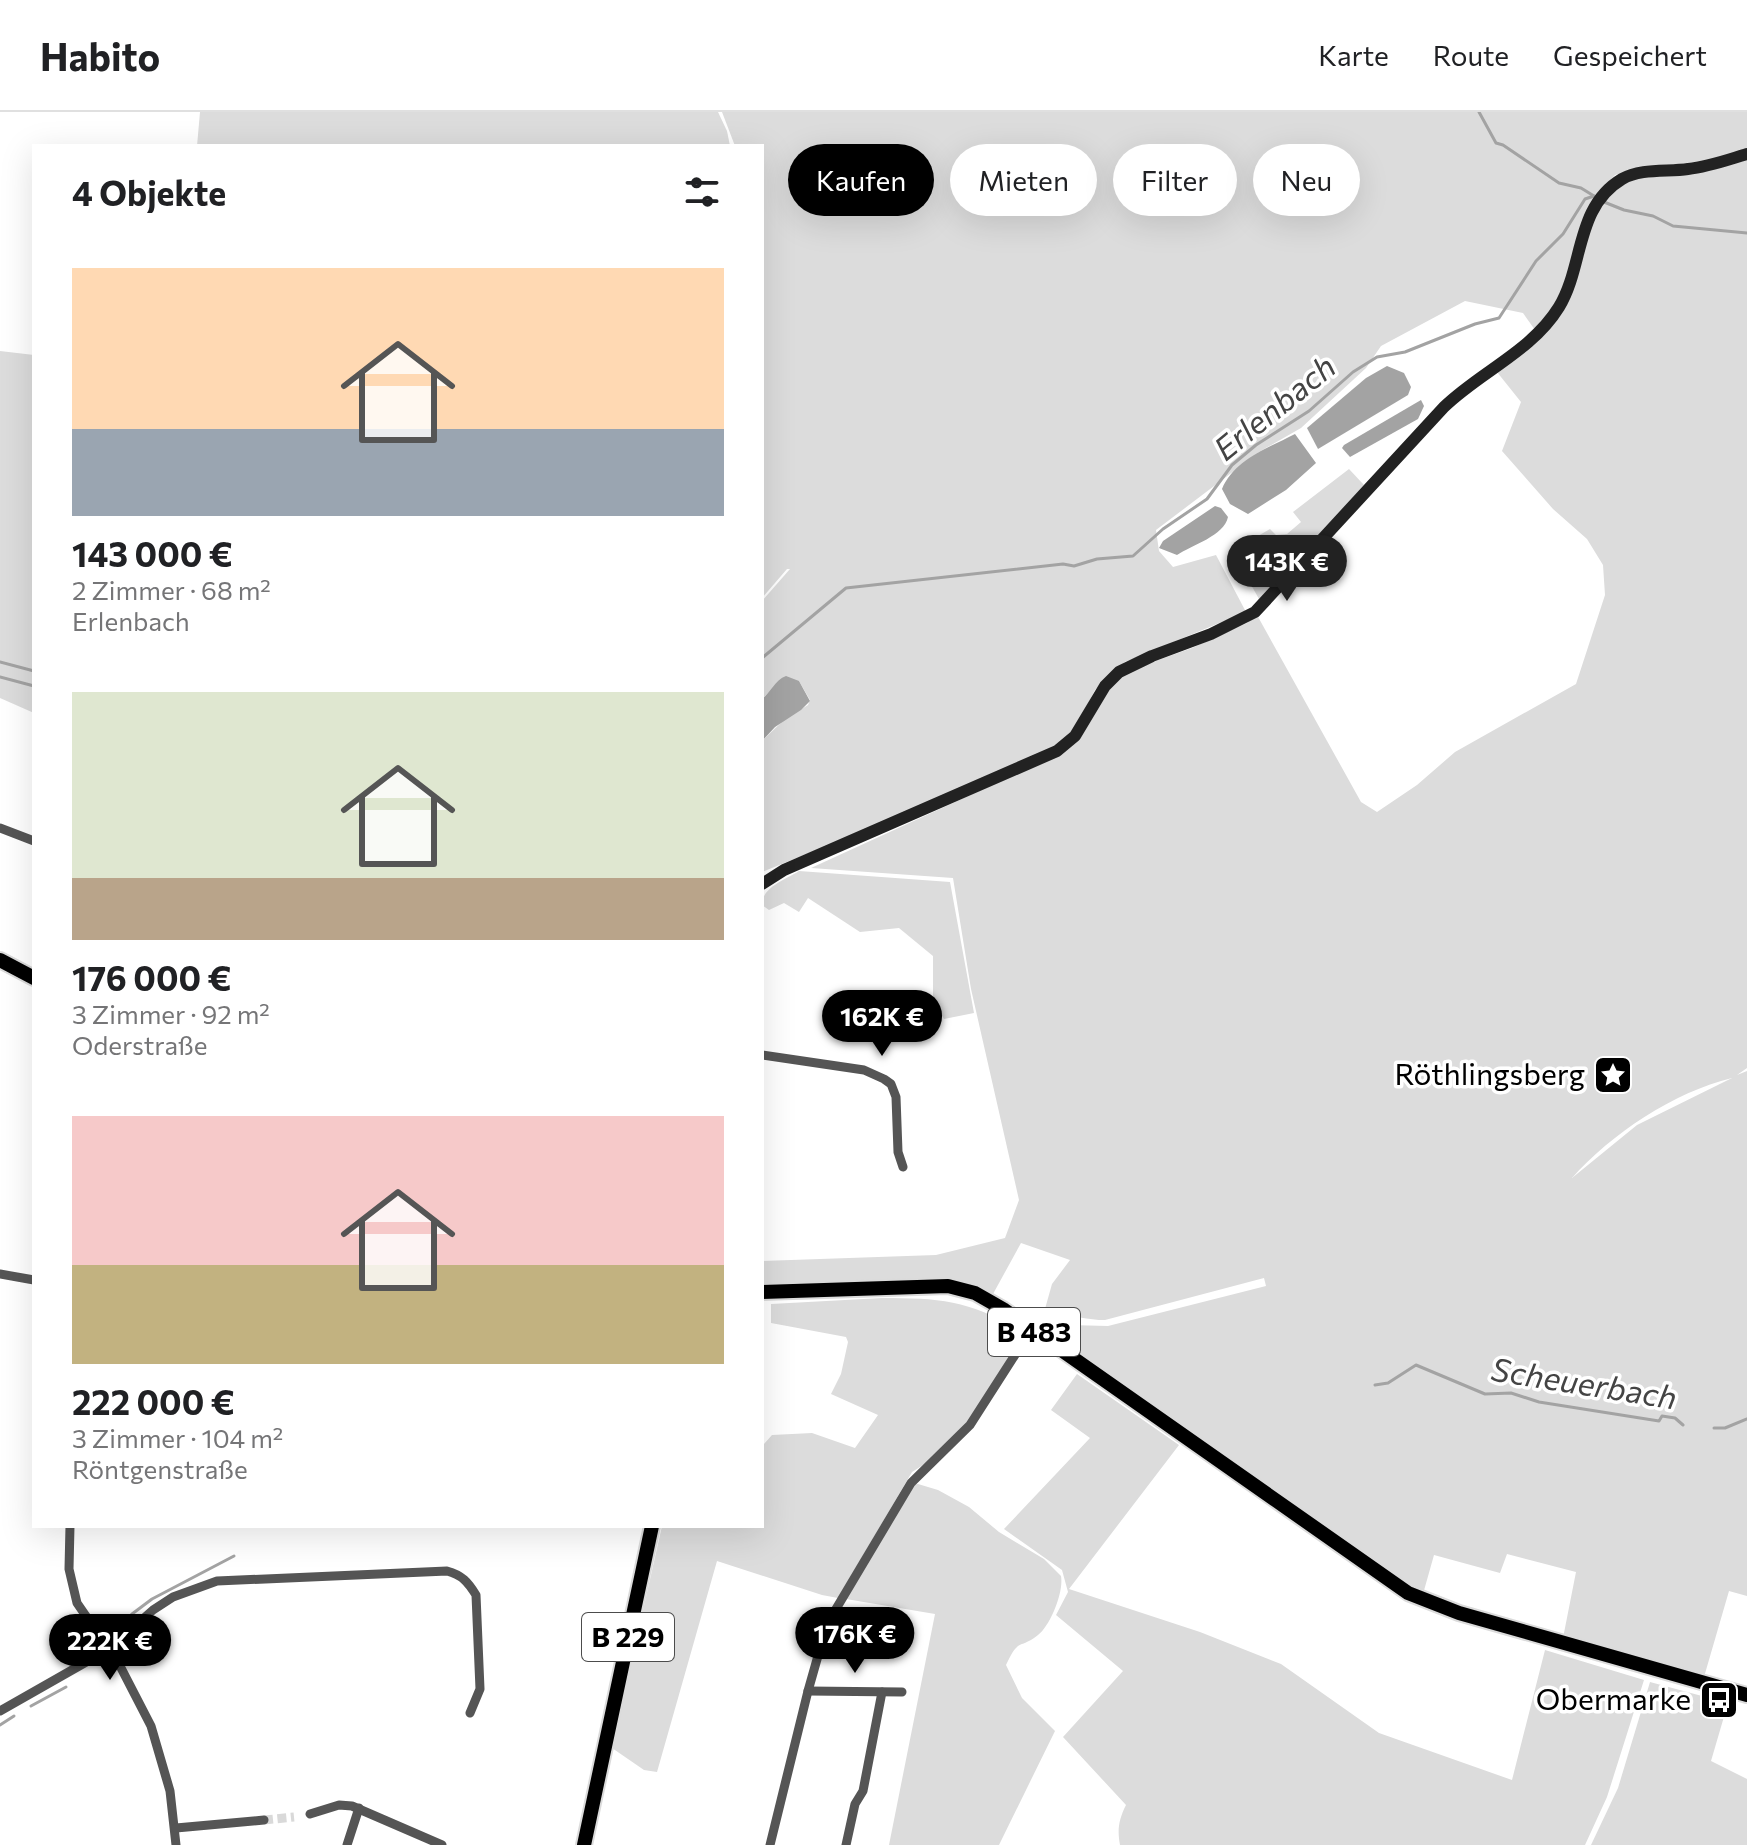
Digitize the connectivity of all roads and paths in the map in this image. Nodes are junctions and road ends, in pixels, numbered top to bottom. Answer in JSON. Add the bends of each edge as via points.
{"nodes":[{"id":1,"x":1747,"y":154,"type":"edge"},
{"id":2,"x":0,"y":828,"type":"edge"},
{"id":3,"x":32,"y":840,"type":"edge"},
{"id":4,"x":764,"y":883,"type":"edge"},
{"id":5,"x":0,"y":960,"type":"edge"},
{"id":6,"x":32,"y":977,"type":"edge"},
{"id":7,"x":764,"y":1055,"type":"edge"},
{"id":8,"x":903,"y":1167,"type":"dead end"},
{"id":9,"x":0,"y":1274,"type":"edge"},
{"id":10,"x":32,"y":1280,"type":"edge"},
{"id":11,"x":764,"y":1292,"type":"edge"},
{"id":12,"x":1031,"y":1330,"type":"junction"},
{"id":13,"x":70,"y":1528,"type":"edge"},
{"id":14,"x":652,"y":1528,"type":"edge"},
{"id":15,"x":109,"y":1649,"type":"junction"},
{"id":16,"x":808,"y":1691,"type":"junction"},
{"id":17,"x":882,"y":1692,"type":"junction"},
{"id":18,"x":902,"y":1692,"type":"dead end"},
{"id":19,"x":1747,"y":1695,"type":"edge"},
{"id":20,"x":0,"y":1711,"type":"edge"},
{"id":21,"x":470,"y":1713,"type":"dead end"},
{"id":22,"x":359,"y":1808,"type":"junction"},
{"id":23,"x":310,"y":1814,"type":"dead end"},
{"id":24,"x":264,"y":1820,"type":"tunnel mouth"},
{"id":25,"x":176,"y":1828,"type":"junction"},
{"id":26,"x":176,"y":1845,"type":"edge"},
{"id":27,"x":347,"y":1845,"type":"edge"},
{"id":28,"x":442,"y":1845,"type":"edge"},
{"id":29,"x":584,"y":1845,"type":"edge"},
{"id":30,"x":770,"y":1845,"type":"edge"},
{"id":31,"x":846,"y":1845,"type":"edge"}],
"edges":[{"from":1,"to":4,"type":"street","via":[[1700,167],[1635,174],[1598,201],[1566,294],[1551,318],[1493,371],[1456,395],[1255,612],[1119,672],[1075,736],[1057,751]]},
{"from":2,"to":3,"type":"street"},
{"from":5,"to":6,"type":"main road"},
{"from":7,"to":8,"type":"street","via":[[864,1070],[891,1084]]},
{"from":9,"to":10,"type":"street"},
{"from":11,"to":12,"type":"main road","number":"B 483","via":[[948,1286],[981,1296]]},
{"from":12,"to":16,"type":"street","via":[[970,1425],[905,1492],[827,1624]]},
{"from":12,"to":19,"type":"main road","number":"B 483","via":[[1396,1586],[1436,1606]]},
{"from":13,"to":15,"type":"street","via":[[69,1569],[77,1603]]},
{"from":14,"to":29,"type":"main road","number":"B 229"},
{"from":15,"to":20,"type":"street"},
{"from":15,"to":21,"type":"street","via":[[173,1597],[217,1581],[447,1571],[469,1582],[476,1595],[480,1689]]},
{"from":15,"to":25,"type":"street","via":[[155,1736]]},
{"from":16,"to":17,"type":"street"},
{"from":16,"to":30,"type":"street"},
{"from":17,"to":18,"type":"street"},
{"from":17,"to":31,"type":"street","via":[[863,1791]]},
{"from":22,"to":23,"type":"street","via":[[339,1805]]},
{"from":22,"to":27,"type":"street"},
{"from":22,"to":28,"type":"street"},
{"from":24,"to":25,"type":"street"},
{"from":25,"to":26,"type":"street"}]}
